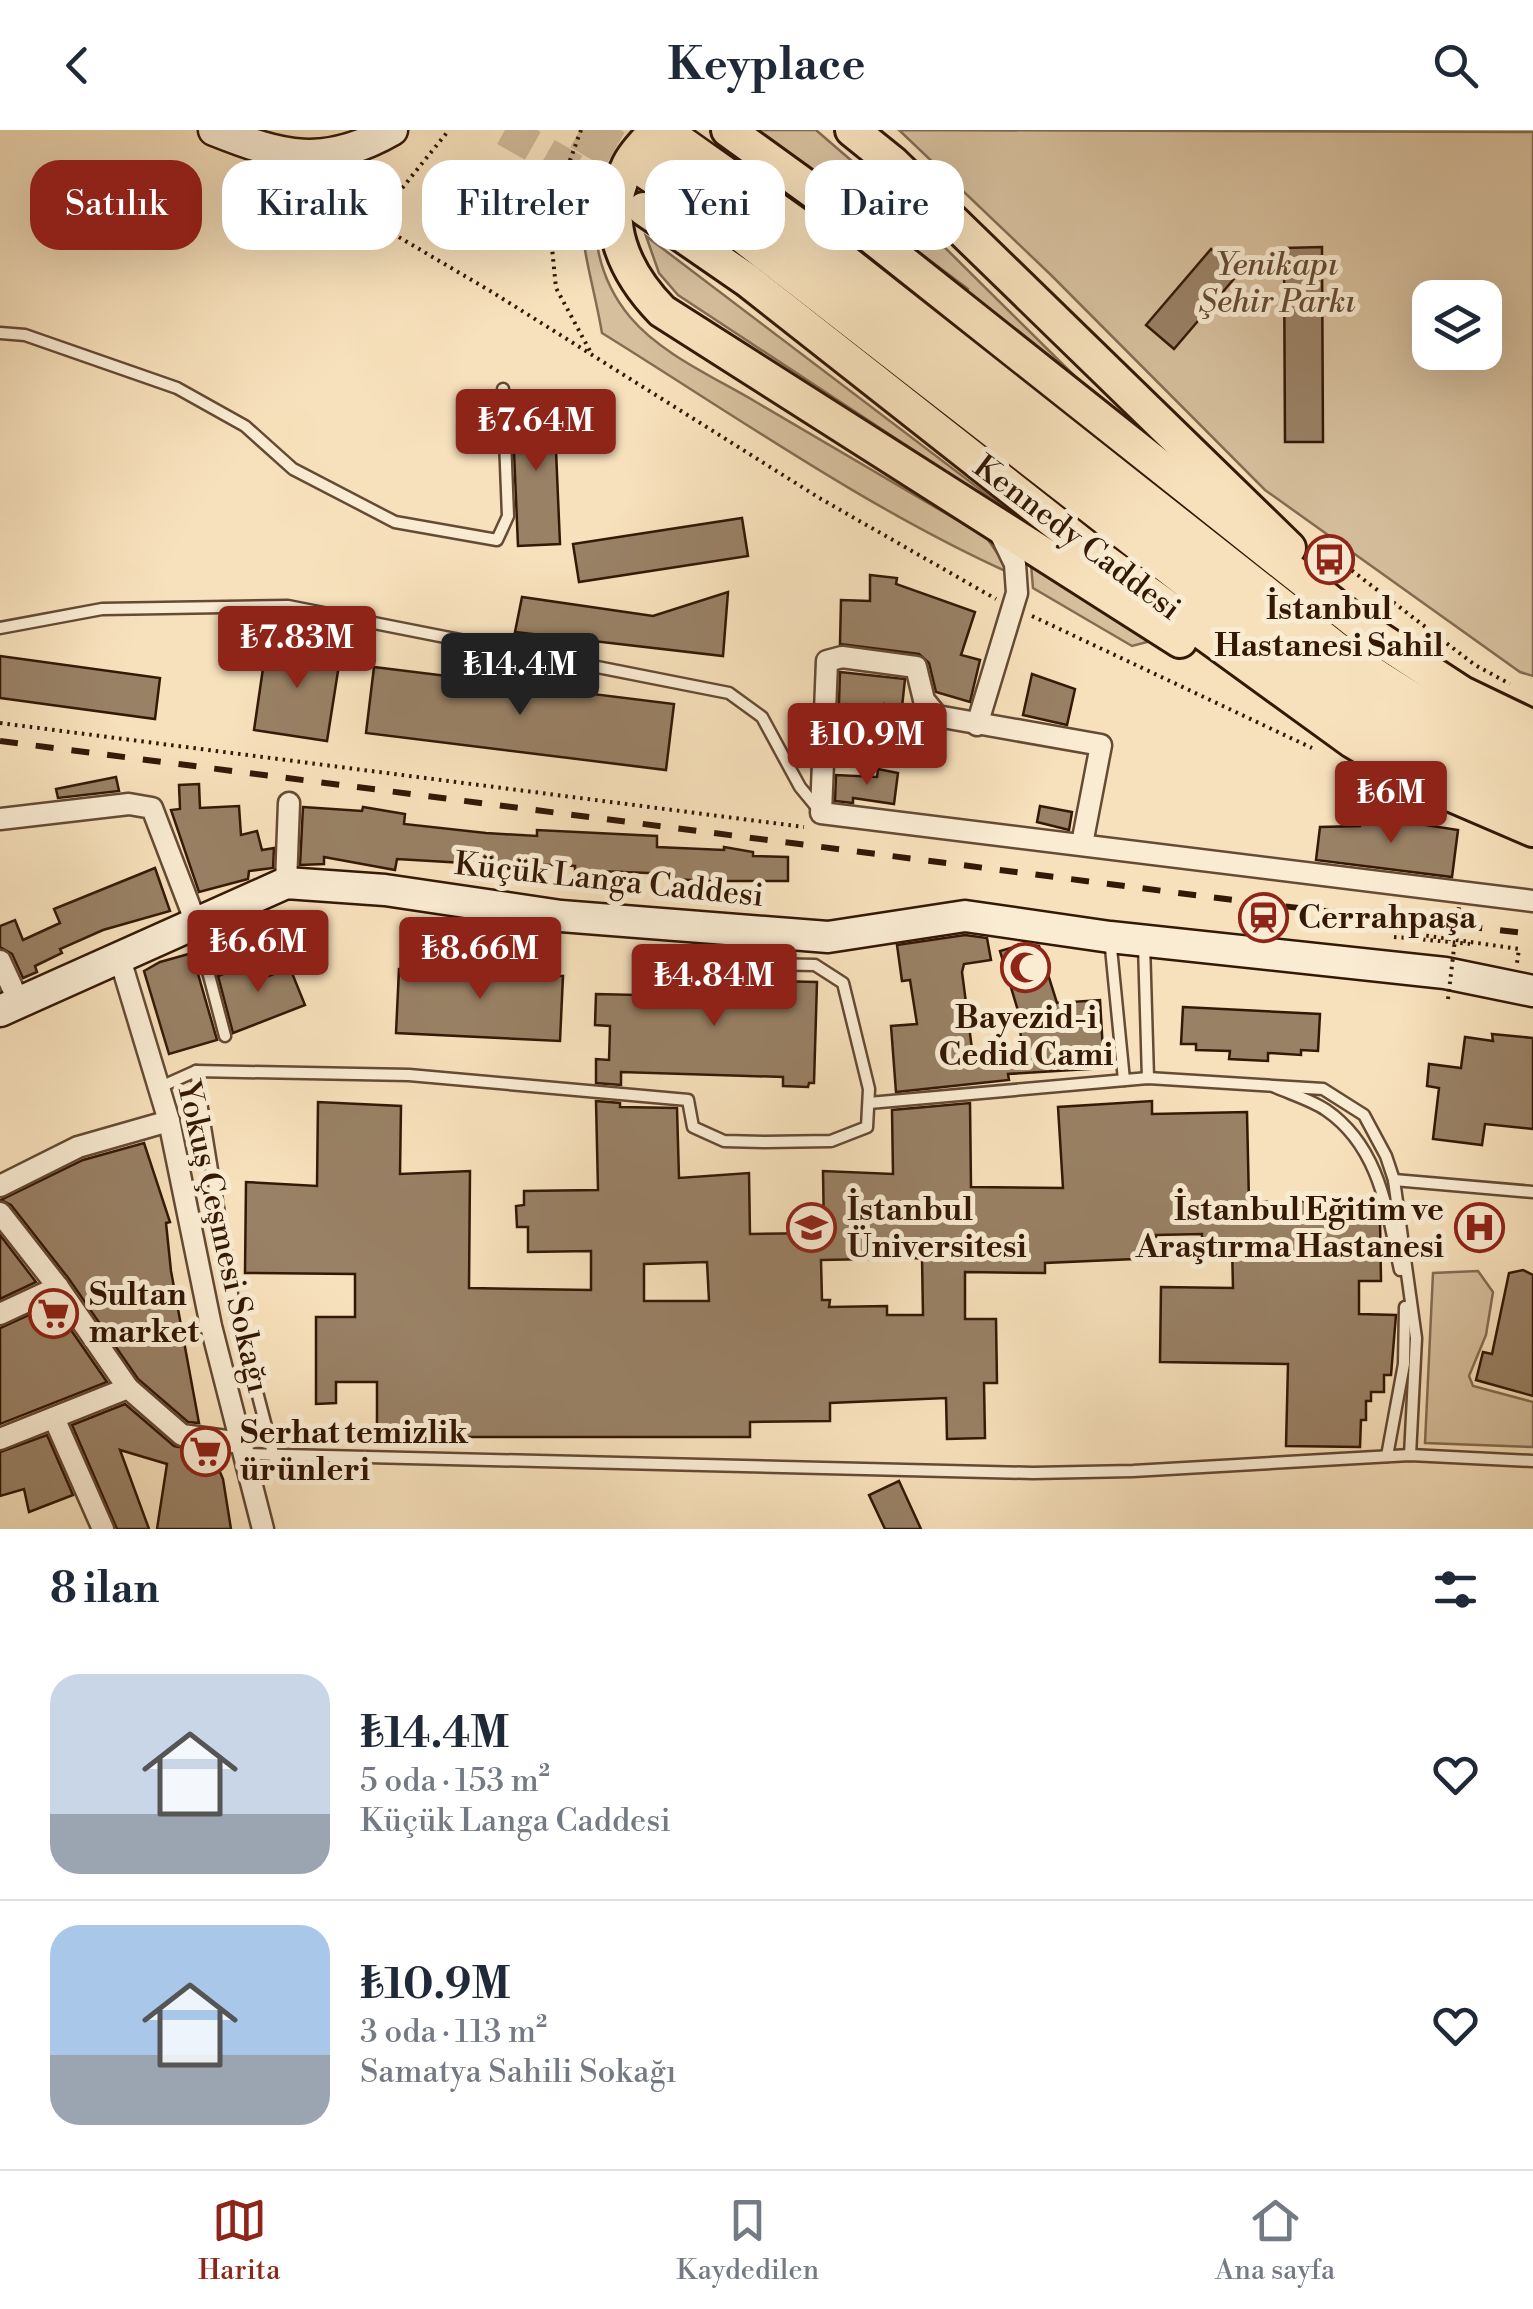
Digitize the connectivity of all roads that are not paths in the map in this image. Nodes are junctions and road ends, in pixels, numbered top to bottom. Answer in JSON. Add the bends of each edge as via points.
{"nodes":[{"id":1,"x":214,"y":130,"type":"edge"},
{"id":2,"x":392,"y":130,"type":"edge"},
{"id":3,"x":728,"y":130,"type":"edge"},
{"id":4,"x":852,"y":130,"type":"edge"},
{"id":5,"x":862,"y":130,"type":"edge"},
{"id":6,"x":647,"y":151,"type":"edge"},
{"id":7,"x":889,"y":160,"type":"edge"},
{"id":8,"x":890,"y":160,"type":"edge"},
{"id":9,"x":644,"y":209,"type":"tunnel mouth"},
{"id":10,"x":964,"y":233,"type":"edge"},
{"id":11,"x":0,"y":333,"type":"edge"},
{"id":12,"x":503,"y":389,"type":"dead end"},
{"id":13,"x":996,"y":525,"type":"junction"},
{"id":14,"x":0,"y":628,"type":"edge"},
{"id":15,"x":1367,"y":631,"type":"junction"},
{"id":16,"x":977,"y":725,"type":"junction"},
{"id":17,"x":1533,"y":727,"type":"edge"},
{"id":18,"x":1352,"y":741,"type":"junction"},
{"id":19,"x":1533,"y":764,"type":"edge"},
{"id":20,"x":1533,"y":799,"type":"edge"},
{"id":21,"x":289,"y":804,"type":"dead end"},
{"id":22,"x":0,"y":819,"type":"edge"},
{"id":23,"x":821,"y":821,"type":"junction"},
{"id":24,"x":1533,"y":830,"type":"edge"},
{"id":25,"x":1082,"y":844,"type":"junction"},
{"id":26,"x":286,"y":883,"type":"junction"},
{"id":27,"x":1533,"y":901,"type":"edge"},
{"id":28,"x":196,"y":923,"type":"junction"},
{"id":29,"x":1110,"y":938,"type":"junction"},
{"id":30,"x":1144,"y":941,"type":"junction"},
{"id":31,"x":120,"y":959,"type":"junction"},
{"id":32,"x":0,"y":962,"type":"edge"},
{"id":33,"x":705,"y":963,"type":"dead end"},
{"id":34,"x":1451,"y":965,"type":"junction"},
{"id":35,"x":1533,"y":973,"type":"edge"},
{"id":36,"x":1533,"y":990,"type":"edge"},
{"id":37,"x":9,"y":1005,"type":"edge"},
{"id":38,"x":225,"y":1036,"type":"dead end"},
{"id":39,"x":196,"y":1070,"type":"junction"},
{"id":40,"x":1148,"y":1078,"type":"junction"},
{"id":41,"x":1124,"y":1080,"type":"junction"},
{"id":42,"x":1265,"y":1083,"type":"junction"},
{"id":43,"x":158,"y":1088,"type":"junction"},
{"id":44,"x":869,"y":1103,"type":"junction"},
{"id":45,"x":168,"y":1121,"type":"junction"},
{"id":46,"x":1394,"y":1180,"type":"junction"},
{"id":47,"x":0,"y":1186,"type":"edge"},
{"id":48,"x":1533,"y":1192,"type":"edge"},
{"id":49,"x":0,"y":1214,"type":"edge"},
{"id":50,"x":58,"y":1287,"type":"junction"},
{"id":51,"x":0,"y":1314,"type":"edge"},
{"id":52,"x":128,"y":1388,"type":"junction"},
{"id":53,"x":54,"y":1418,"type":"junction"},
{"id":54,"x":0,"y":1439,"type":"edge"},
{"id":55,"x":242,"y":1449,"type":"junction"},
{"id":56,"x":1410,"y":1455,"type":"junction"},
{"id":57,"x":274,"y":1456,"type":"junction"},
{"id":58,"x":1387,"y":1456,"type":"junction"},
{"id":59,"x":1533,"y":1460,"type":"edge"},
{"id":60,"x":103,"y":1529,"type":"edge"},
{"id":61,"x":262,"y":1529,"type":"edge"}],
"edges":[{"from":1,"to":2,"type":"street","via":[[277,154],[308,158],[349,150]]},
{"from":3,"to":15,"type":"main road"},
{"from":4,"to":7,"type":"main road"},
{"from":5,"to":8,"type":"street"},
{"from":6,"to":13,"type":"main road","via":[[616,229],[642,290],[662,310]]},
{"from":6,"to":19,"type":"highway","via":[[804,234],[1333,652],[1410,704]]},
{"from":6,"to":20,"type":"highway","via":[[1366,716],[1431,754]]},
{"from":9,"to":18,"type":"main road","name":"Kennedy Caddesi","via":[[747,280],[1100,558]]},
{"from":10,"to":15,"type":"main road","via":[[1335,592]]},
{"from":11,"to":12,"type":"lane","via":[[25,335],[176,388],[245,426],[293,469],[395,522],[497,540],[508,516]]},
{"from":13,"to":16,"type":"street","via":[[1014,564],[1017,593]]},
{"from":13,"to":18,"type":"main road","via":[[1229,674]]},
{"from":14,"to":23,"type":"lane","via":[[102,609],[288,606],[729,693],[762,717]]},
{"from":15,"to":17,"type":"main road","via":[[1462,693]]},
{"from":16,"to":23,"type":"street","via":[[938,716],[924,700],[916,667],[828,661]]},
{"from":16,"to":25,"type":"street","via":[[1101,745]]},
{"from":18,"to":24,"type":"main road","name":"Kennedy Caddesi","via":[[1419,781]]},
{"from":21,"to":26,"type":"street"},
{"from":22,"to":28,"type":"street","via":[[129,804],[152,808]]},
{"from":23,"to":25,"type":"street"},
{"from":25,"to":27,"type":"street"},
{"from":26,"to":28,"type":"street","name":"Küçük Langa Caddesi"},
{"from":26,"to":29,"type":"street","name":"Küçük Langa Caddesi","via":[[561,916],[828,936],[965,916]]},
{"from":28,"to":31,"type":"street","name":"Küçük Langa Caddesi"},
{"from":28,"to":38,"type":"lane"},
{"from":29,"to":30,"type":"street","name":"Küçük Langa Caddesi"},
{"from":29,"to":41,"type":"lane"},
{"from":30,"to":34,"type":"street","name":"Küçük Langa Caddesi"},
{"from":30,"to":40,"type":"lane"},
{"from":31,"to":37,"type":"street","name":"Küçük Langa Caddesi"},
{"from":31,"to":43,"type":"street","name":"Yokuş Çeşmesi Sokağı"},
{"from":32,"to":37,"type":"street"},
{"from":33,"to":44,"type":"lane","via":[[815,965],[843,983]]},
{"from":34,"to":35,"type":"street"},
{"from":34,"to":36,"type":"street","name":"Küçük Langa Caddesi"},
{"from":39,"to":43,"type":"lane"},
{"from":39,"to":44,"type":"lane","via":[[409,1076],[666,1096],[688,1100],[693,1127],[724,1141],[831,1142],[867,1127]]},
{"from":39,"to":57,"type":"lane","via":[[232,1300]]},
{"from":40,"to":41,"type":"lane"},
{"from":40,"to":42,"type":"lane"},
{"from":41,"to":44,"type":"lane"},
{"from":42,"to":46,"type":"lane","via":[[1323,1089],[1364,1116]]},
{"from":42,"to":58,"type":"lane","via":[[1325,1109],[1362,1144],[1382,1187],[1406,1314]]},
{"from":43,"to":45,"type":"street","name":"Yokuş Çeşmesi Sokağı"},
{"from":45,"to":47,"type":"street","via":[[78,1148]]},
{"from":45,"to":55,"type":"street","name":"Yokuş Çeşmesi Sokağı"},
{"from":46,"to":48,"type":"lane"},
{"from":46,"to":56,"type":"lane","via":[[1416,1338]]},
{"from":49,"to":50,"type":"street"},
{"from":50,"to":51,"type":"street"},
{"from":50,"to":52,"type":"street"},
{"from":52,"to":53,"type":"street"},
{"from":52,"to":55,"type":"street","via":[[182,1435]]},
{"from":53,"to":54,"type":"street"},
{"from":53,"to":60,"type":"street"},
{"from":55,"to":57,"type":"lane"},
{"from":55,"to":61,"type":"street","name":"Yokuş Çeşmesi Sokağı"},
{"from":56,"to":58,"type":"lane"},
{"from":56,"to":59,"type":"lane"},
{"from":57,"to":58,"type":"lane","via":[[1033,1473]]}]}
